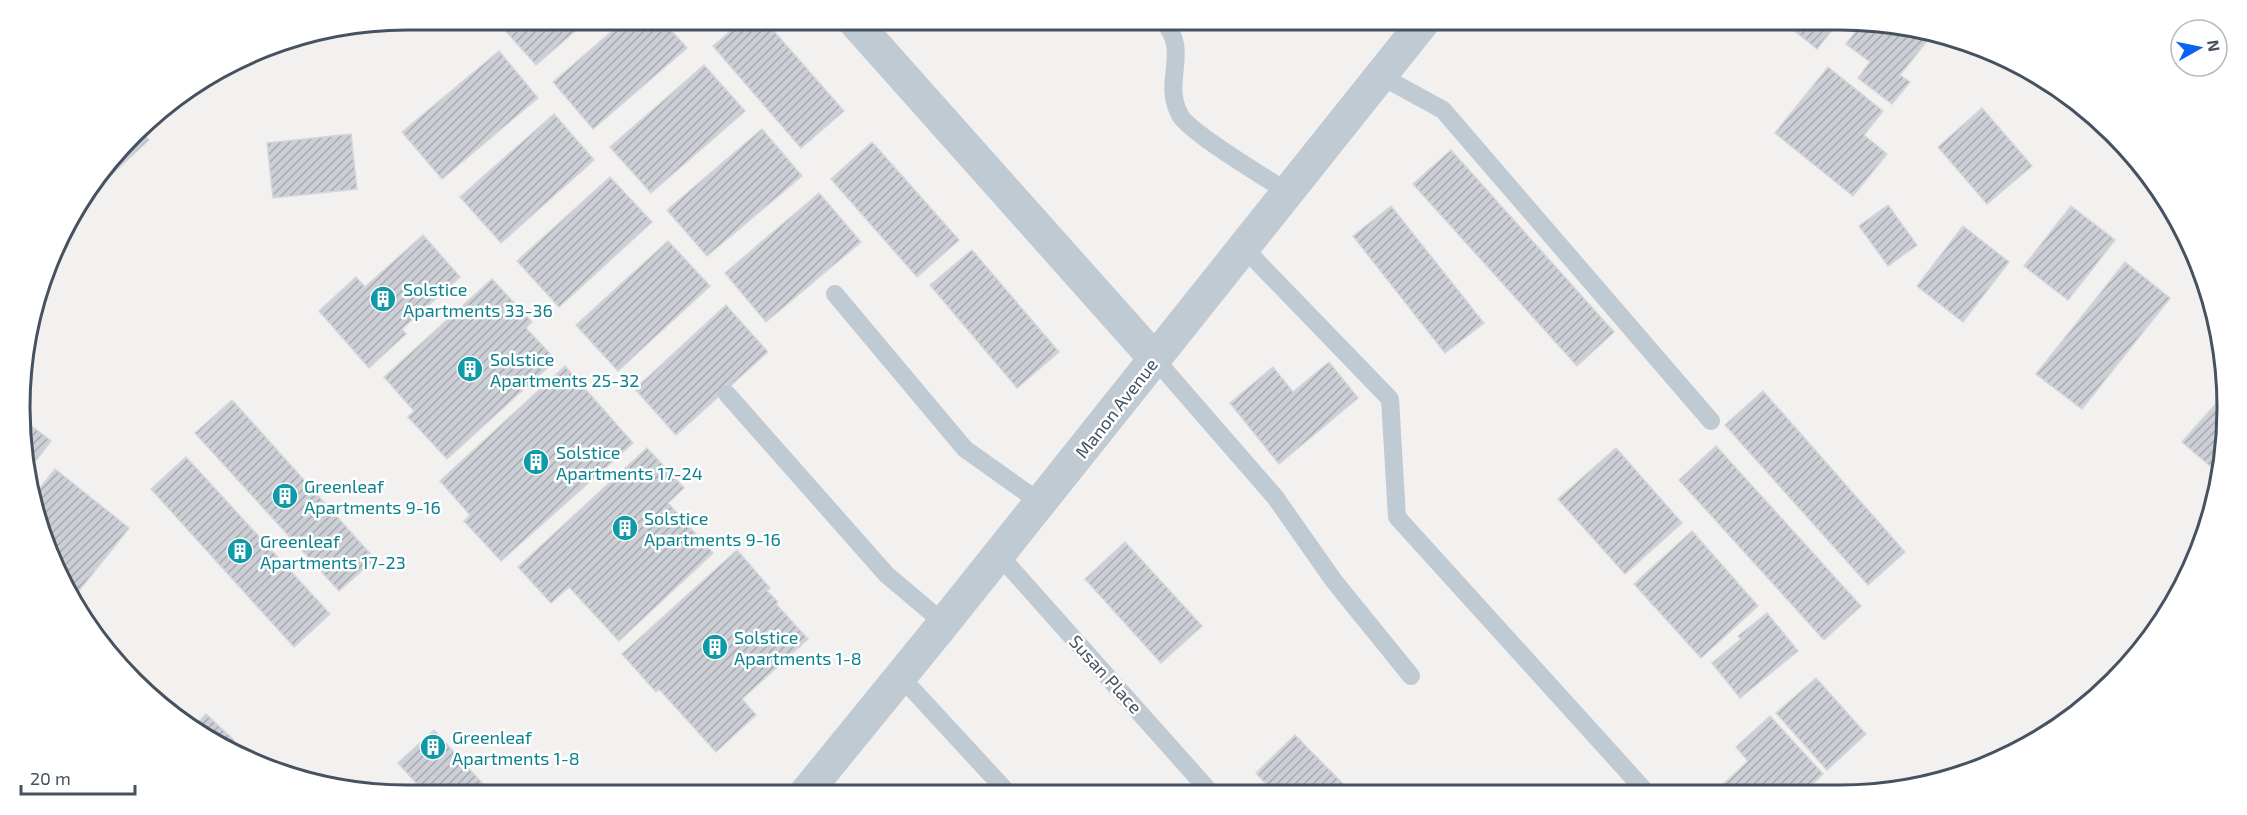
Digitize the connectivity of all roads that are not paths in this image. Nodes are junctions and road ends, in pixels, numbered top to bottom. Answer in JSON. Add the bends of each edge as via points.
{"nodes":[{"id":1,"x":862,"y":30,"type":"edge"},
{"id":2,"x":1171,"y":30,"type":"edge"},
{"id":3,"x":1417,"y":30,"type":"edge"},
{"id":4,"x":1381,"y":75,"type":"junction"},
{"id":5,"x":1288,"y":192,"type":"junction"},
{"id":6,"x":1244,"y":248,"type":"junction"},
{"id":7,"x":836,"y":294,"type":"dead end"},
{"id":8,"x":1155,"y":359,"type":"junction"},
{"id":9,"x":727,"y":394,"type":"dead end"},
{"id":10,"x":1711,"y":421,"type":"dead end"},
{"id":11,"x":1041,"y":503,"type":"junction"},
{"id":12,"x":999,"y":555,"type":"junction"},
{"id":13,"x":944,"y":623,"type":"junction"},
{"id":14,"x":1411,"y":676,"type":"dead end"},
{"id":15,"x":901,"y":677,"type":"junction"},
{"id":16,"x":813,"y":785,"type":"edge"},
{"id":17,"x":1000,"y":785,"type":"edge"},
{"id":18,"x":1204,"y":785,"type":"edge"},
{"id":19,"x":1640,"y":785,"type":"edge"}],
"edges":[{"from":1,"to":8,"type":"street"},
{"from":2,"to":5,"type":"lane","via":[[1178,54],[1171,86],[1180,116]]},
{"from":3,"to":4,"type":"street","name":"Manon Avenue"},
{"from":4,"to":5,"type":"street","name":"Manon Avenue"},
{"from":4,"to":10,"type":"lane","via":[[1443,110]]},
{"from":5,"to":6,"type":"street","name":"Manon Avenue"},
{"from":6,"to":8,"type":"street","name":"Manon Avenue"},
{"from":6,"to":19,"type":"lane","via":[[1390,399],[1397,517]]},
{"from":7,"to":11,"type":"lane","via":[[965,449]]},
{"from":8,"to":11,"type":"street","name":"Manon Avenue"},
{"from":8,"to":14,"type":"lane","via":[[1275,497],[1334,581]]},
{"from":9,"to":13,"type":"lane","via":[[886,574]]},
{"from":11,"to":12,"type":"street","name":"Manon Avenue"},
{"from":12,"to":13,"type":"street","name":"Manon Avenue"},
{"from":12,"to":18,"type":"lane","name":"Susan Place"},
{"from":13,"to":15,"type":"street","name":"Manon Avenue"},
{"from":15,"to":16,"type":"street","name":"Manon Avenue"},
{"from":15,"to":17,"type":"lane"}]}
